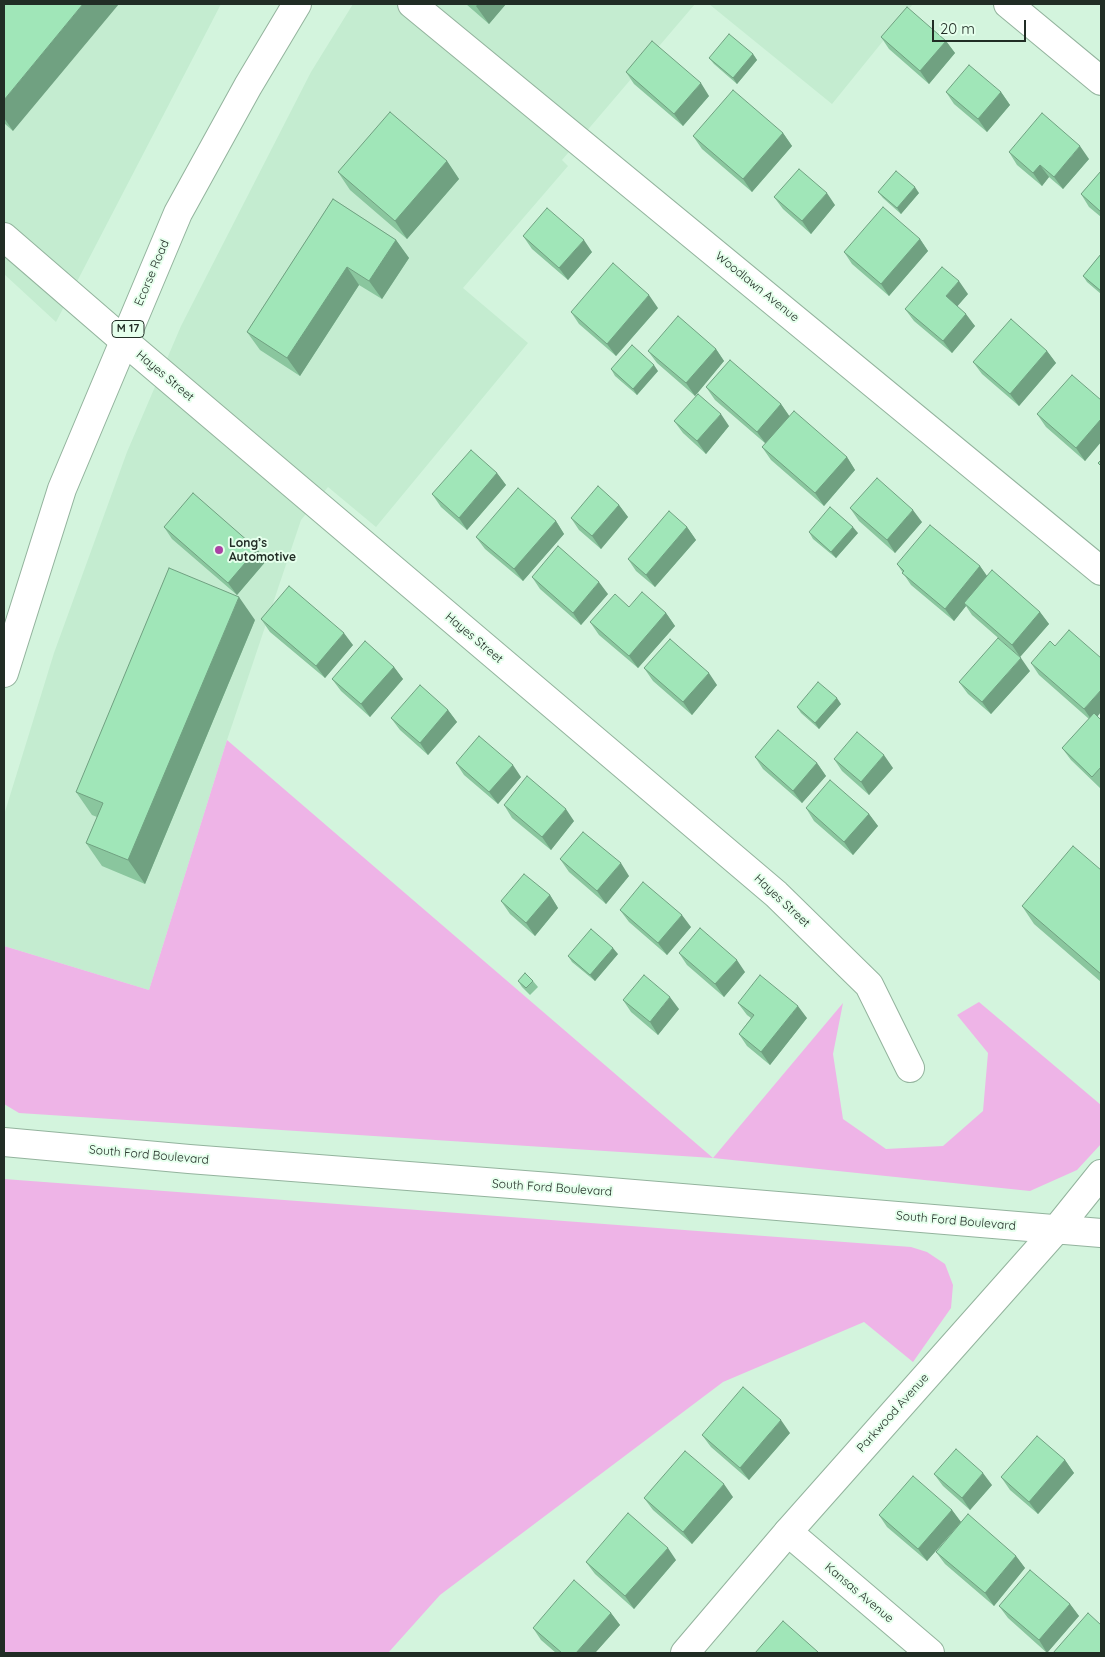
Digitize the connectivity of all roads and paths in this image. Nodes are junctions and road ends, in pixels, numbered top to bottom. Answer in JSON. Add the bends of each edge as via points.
{"nodes":[{"id":1,"x":298,"y":4,"type":"edge"},
{"id":2,"x":412,"y":4,"type":"edge"},
{"id":3,"x":1008,"y":4,"type":"edge"},
{"id":4,"x":1101,"y":81,"type":"edge"},
{"id":5,"x":6,"y":245,"type":"edge"},
{"id":6,"x":123,"y":340,"type":"junction"},
{"id":7,"x":1101,"y":571,"type":"edge"},
{"id":8,"x":4,"y":673,"type":"edge"},
{"id":9,"x":910,"y":1068,"type":"dead end"},
{"id":10,"x":4,"y":1142,"type":"edge"},
{"id":11,"x":1101,"y":1174,"type":"edge"},
{"id":12,"x":1056,"y":1230,"type":"junction"},
{"id":13,"x":1101,"y":1233,"type":"edge"},
{"id":14,"x":788,"y":1532,"type":"junction"},
{"id":15,"x":686,"y":1653,"type":"edge"},
{"id":16,"x":930,"y":1653,"type":"edge"}],
"edges":[{"from":1,"to":6,"type":"street","name":"Ecorse Road","number":"M 17","via":[[248,86],[178,213]]},
{"from":2,"to":7,"type":"street","name":"Woodlawn Avenue"},
{"from":3,"to":4,"type":"street"},
{"from":5,"to":6,"type":"street","name":"Hayes Street"},
{"from":6,"to":8,"type":"street","name":"Ecorse Road","number":"M 17","via":[[62,489]]},
{"from":6,"to":9,"type":"street","name":"Hayes Street","via":[[776,894],[869,985]]},
{"from":10,"to":12,"type":"street","name":"South Ford Boulevard"},
{"from":11,"to":12,"type":"street","name":"Parkwood Avenue"},
{"from":12,"to":13,"type":"street","name":"South Ford Boulevard"},
{"from":12,"to":14,"type":"street","name":"Parkwood Avenue"},
{"from":14,"to":15,"type":"street","name":"Parkwood Avenue"},
{"from":14,"to":16,"type":"street","name":"Kansas Avenue"}]}
